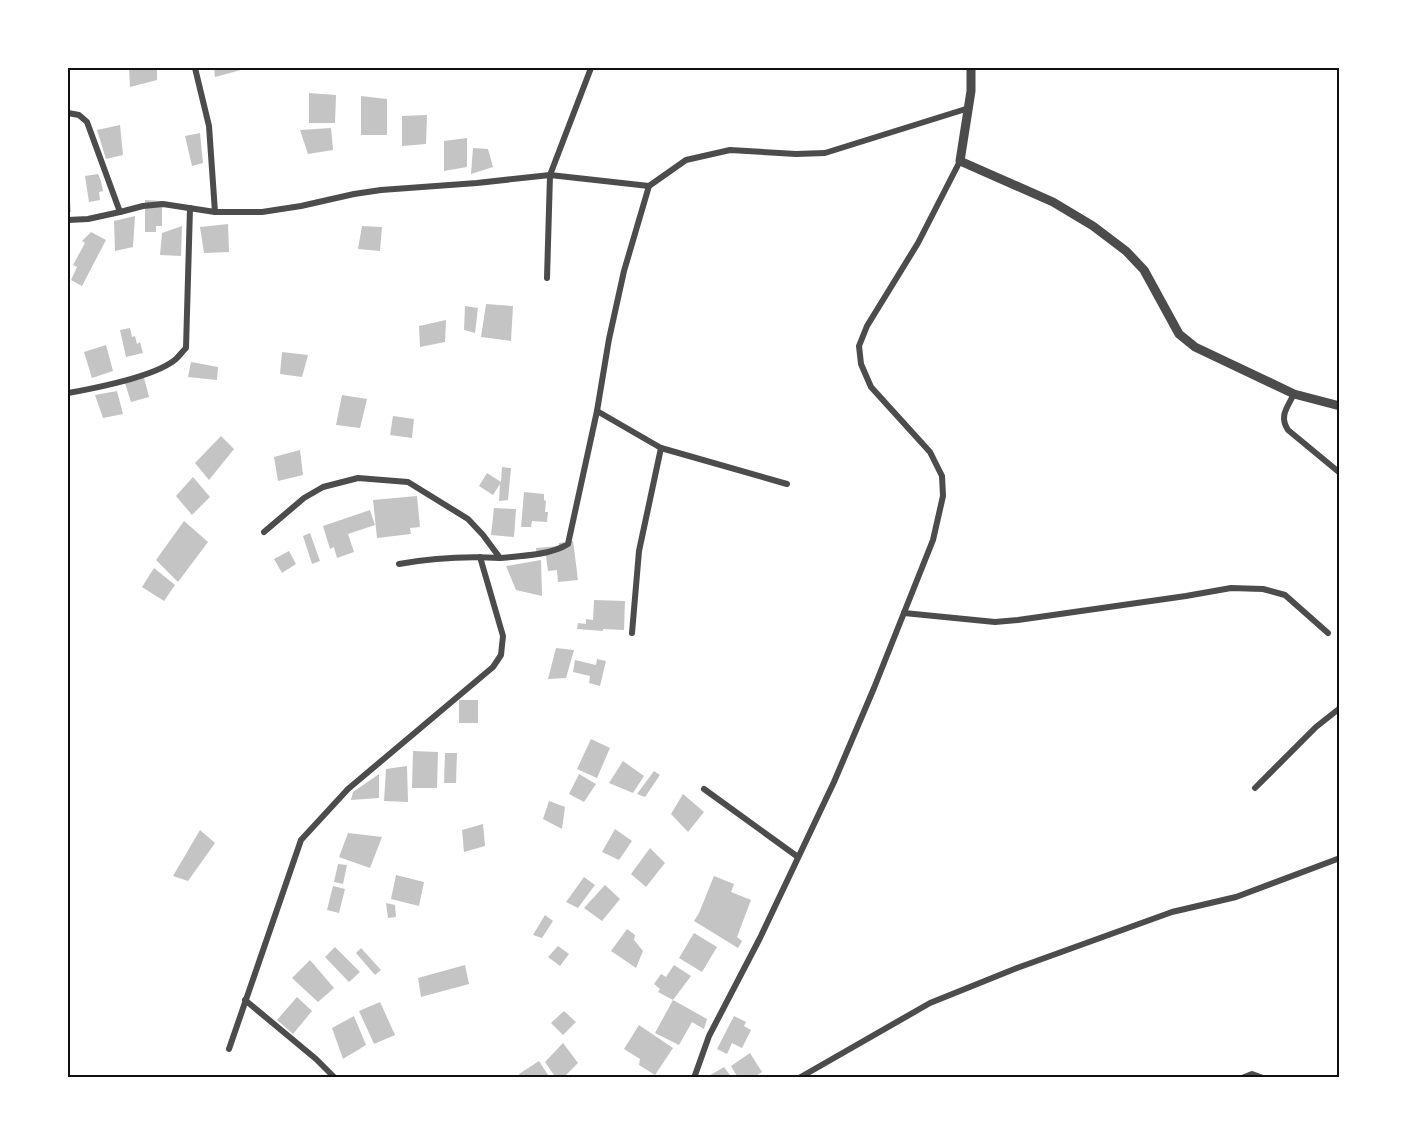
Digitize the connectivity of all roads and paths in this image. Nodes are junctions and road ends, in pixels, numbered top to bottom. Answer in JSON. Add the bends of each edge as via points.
{"nodes":[{"id":1,"x":195,"y":68,"type":"edge"},
{"id":2,"x":591,"y":68,"type":"edge"},
{"id":3,"x":971,"y":68,"type":"edge"},
{"id":4,"x":969,"y":108,"type":"junction"},
{"id":5,"x":68,"y":113,"type":"edge"},
{"id":6,"x":960,"y":161,"type":"junction"},
{"id":7,"x":550,"y":175,"type":"junction"},
{"id":8,"x":649,"y":186,"type":"junction"},
{"id":9,"x":190,"y":208,"type":"junction"},
{"id":10,"x":120,"y":212,"type":"junction"},
{"id":11,"x":215,"y":212,"type":"junction"},
{"id":12,"x":68,"y":220,"type":"edge"},
{"id":13,"x":547,"y":278,"type":"dead end"},
{"id":14,"x":68,"y":393,"type":"edge"},
{"id":15,"x":1294,"y":394,"type":"junction"},
{"id":16,"x":1340,"y":406,"type":"edge"},
{"id":17,"x":597,"y":411,"type":"junction"},
{"id":18,"x":662,"y":448,"type":"junction"},
{"id":19,"x":1340,"y":473,"type":"edge"},
{"id":20,"x":787,"y":484,"type":"dead end"},
{"id":21,"x":264,"y":532,"type":"dead end"},
{"id":22,"x":480,"y":557,"type":"junction"},
{"id":23,"x":500,"y":558,"type":"junction"},
{"id":24,"x":399,"y":564,"type":"dead end"},
{"id":25,"x":904,"y":613,"type":"junction"},
{"id":26,"x":632,"y":633,"type":"dead end"},
{"id":27,"x":1328,"y":633,"type":"dead end"},
{"id":28,"x":1340,"y":708,"type":"edge"},
{"id":29,"x":1255,"y":788,"type":"dead end"},
{"id":30,"x":704,"y":789,"type":"dead end"},
{"id":31,"x":798,"y":857,"type":"junction"},
{"id":32,"x":1340,"y":858,"type":"edge"},
{"id":33,"x":245,"y":1000,"type":"junction"},
{"id":34,"x":229,"y":1049,"type":"dead end"},
{"id":35,"x":335,"y":1077,"type":"edge"},
{"id":36,"x":694,"y":1077,"type":"edge"},
{"id":37,"x":799,"y":1077,"type":"edge"},
{"id":38,"x":1242,"y":1077,"type":"edge"},
{"id":39,"x":1263,"y":1077,"type":"edge"}],
"edges":[{"from":1,"to":11,"type":"street","via":[[209,126]]},
{"from":2,"to":7,"type":"street"},
{"from":3,"to":4,"type":"street"},
{"from":4,"to":6,"type":"street"},
{"from":4,"to":8,"type":"street","via":[[825,153],[730,150],[686,160]]},
{"from":5,"to":10,"type":"street","via":[[79,115],[87,123]]},
{"from":6,"to":15,"type":"street","via":[[1053,202],[1093,226],[1144,270],[1179,334],[1195,347]]},
{"from":6,"to":25,"type":"street","via":[[859,346],[861,364],[871,387],[930,452],[942,476],[943,496],[933,540]]},
{"from":7,"to":8,"type":"street"},
{"from":7,"to":11,"type":"street","via":[[381,190],[262,212]]},
{"from":7,"to":13,"type":"street"},
{"from":8,"to":17,"type":"street","via":[[624,271]]},
{"from":9,"to":10,"type":"street","via":[[163,204]]},
{"from":9,"to":11,"type":"street"},
{"from":9,"to":14,"type":"street","via":[[186,348],[156,371]]},
{"from":10,"to":12,"type":"street"},
{"from":15,"to":16,"type":"street"},
{"from":15,"to":19,"type":"street","via":[[1283,423]]},
{"from":17,"to":18,"type":"street"},
{"from":17,"to":23,"type":"street","via":[[568,544],[559,550]]},
{"from":18,"to":20,"type":"street"},
{"from":18,"to":26,"type":"street","via":[[639,551]]},
{"from":21,"to":23,"type":"street","via":[[323,487],[358,478],[408,482],[468,519]]},
{"from":22,"to":23,"type":"street"},
{"from":22,"to":24,"type":"street"},
{"from":22,"to":33,"type":"street","via":[[503,636],[501,655],[493,668],[348,789],[301,840]]},
{"from":25,"to":27,"type":"street","via":[[995,622],[1231,588],[1263,589],[1285,595]]},
{"from":25,"to":31,"type":"street","via":[[834,782]]},
{"from":28,"to":29,"type":"street"},
{"from":30,"to":31,"type":"street"},
{"from":31,"to":36,"type":"street","via":[[709,1036]]},
{"from":32,"to":37,"type":"street","via":[[1236,897],[1172,912],[930,1002]]},
{"from":33,"to":34,"type":"street"},
{"from":33,"to":35,"type":"street"},
{"from":38,"to":39,"type":"street"}]}
